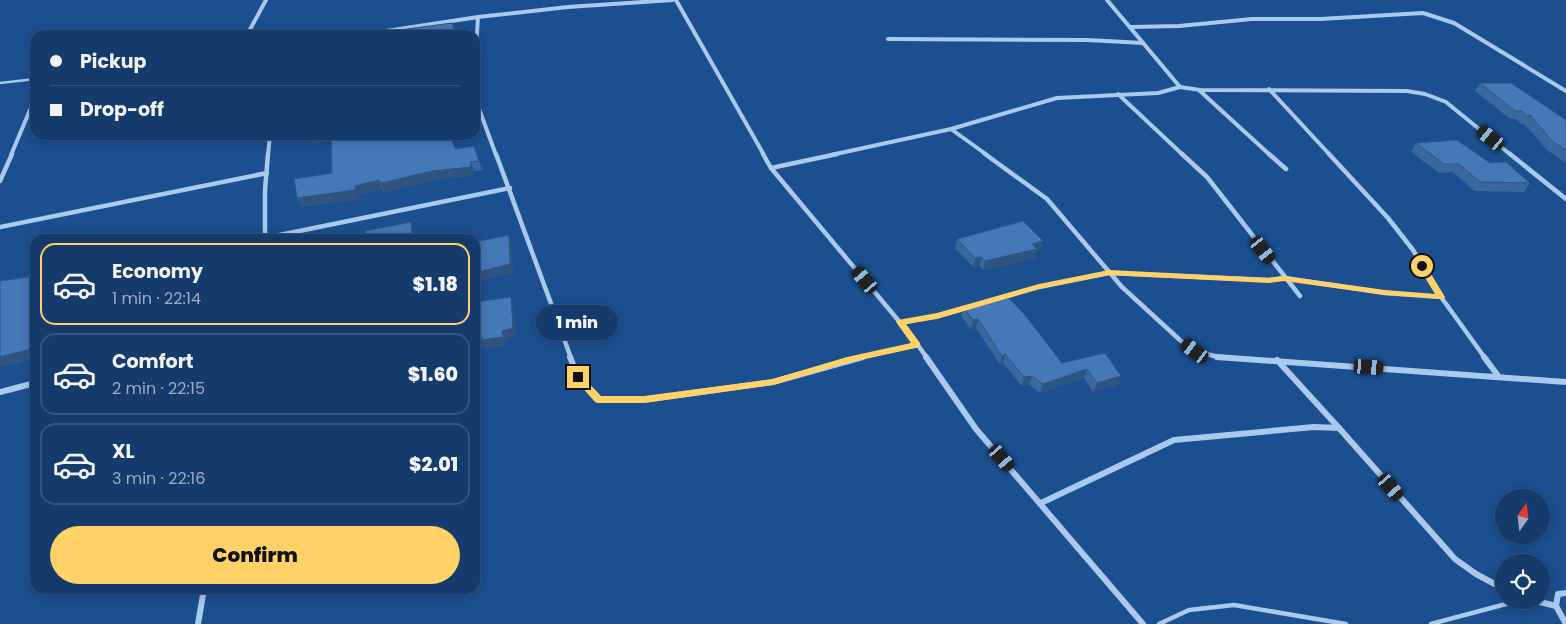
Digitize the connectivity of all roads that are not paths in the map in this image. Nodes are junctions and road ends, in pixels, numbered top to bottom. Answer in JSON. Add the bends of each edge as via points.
{"nodes":[{"id":1,"x":266,"y":0,"type":"edge"},
{"id":2,"x":675,"y":0,"type":"edge"},
{"id":3,"x":1107,"y":0,"type":"edge"},
{"id":4,"x":478,"y":17,"type":"junction"},
{"id":5,"x":1131,"y":27,"type":"junction"},
{"id":6,"x":250,"y":30,"type":"edge"},
{"id":7,"x":393,"y":30,"type":"edge"},
{"id":8,"x":477,"y":30,"type":"edge"},
{"id":9,"x":888,"y":39,"type":"dead end"},
{"id":10,"x":1143,"y":43,"type":"junction"},
{"id":11,"x":30,"y":80,"type":"edge"},
{"id":12,"x":0,"y":83,"type":"edge"},
{"id":13,"x":1180,"y":86,"type":"junction"},
{"id":14,"x":1269,"y":89,"type":"junction"},
{"id":15,"x":1200,"y":90,"type":"junction"},
{"id":16,"x":1566,"y":91,"type":"edge"},
{"id":17,"x":1118,"y":94,"type":"junction"},
{"id":18,"x":30,"y":110,"type":"edge"},
{"id":19,"x":480,"y":111,"type":"edge"},
{"id":20,"x":951,"y":129,"type":"junction"},
{"id":21,"x":270,"y":140,"type":"edge"},
{"id":22,"x":771,"y":168,"type":"junction"},
{"id":23,"x":1286,"y":169,"type":"dead end"},
{"id":24,"x":267,"y":174,"type":"junction"},
{"id":25,"x":0,"y":181,"type":"edge"},
{"id":26,"x":510,"y":188,"type":"junction"},
{"id":27,"x":1566,"y":200,"type":"edge"},
{"id":28,"x":0,"y":227,"type":"edge"},
{"id":29,"x":265,"y":234,"type":"edge"},
{"id":30,"x":285,"y":234,"type":"edge"},
{"id":31,"x":1109,"y":273,"type":"junction"},
{"id":32,"x":1284,"y":278,"type":"junction"},
{"id":33,"x":1300,"y":296,"type":"dead end"},
{"id":34,"x":1441,"y":297,"type":"junction"},
{"id":35,"x":983,"y":302,"type":"edge"},
{"id":36,"x":975,"y":305,"type":"edge"},
{"id":37,"x":900,"y":322,"type":"junction"},
{"id":38,"x":917,"y":345,"type":"junction"},
{"id":39,"x":1277,"y":360,"type":"junction"},
{"id":40,"x":1499,"y":376,"type":"junction"},
{"id":41,"x":1566,"y":382,"type":"edge"},
{"id":42,"x":30,"y":384,"type":"edge"},
{"id":43,"x":0,"y":392,"type":"edge"},
{"id":44,"x":1339,"y":428,"type":"junction"},
{"id":45,"x":1041,"y":503,"type":"junction"},
{"id":46,"x":1495,"y":584,"type":"edge"},
{"id":47,"x":1566,"y":593,"type":"edge"},
{"id":48,"x":203,"y":594,"type":"edge"},
{"id":49,"x":1550,"y":604,"type":"edge"},
{"id":50,"x":1556,"y":606,"type":"junction"},
{"id":51,"x":1495,"y":607,"type":"edge"},
{"id":52,"x":198,"y":624,"type":"edge"},
{"id":53,"x":1143,"y":624,"type":"edge"},
{"id":54,"x":1159,"y":624,"type":"edge"},
{"id":55,"x":1346,"y":624,"type":"edge"},
{"id":56,"x":1431,"y":624,"type":"edge"},
{"id":57,"x":1566,"y":624,"type":"edge"}],
"edges":[{"from":1,"to":6,"type":"street"},
{"from":2,"to":4,"type":"street"},
{"from":2,"to":22,"type":"street"},
{"from":3,"to":5,"type":"street"},
{"from":4,"to":7,"type":"street"},
{"from":4,"to":8,"type":"street"},
{"from":5,"to":10,"type":"street"},
{"from":5,"to":16,"type":"street","via":[[1423,13],[1454,23]]},
{"from":9,"to":10,"type":"street"},
{"from":10,"to":13,"type":"street"},
{"from":11,"to":12,"type":"lane"},
{"from":13,"to":15,"type":"street"},
{"from":13,"to":17,"type":"street","via":[[1158,93]]},
{"from":14,"to":15,"type":"street"},
{"from":14,"to":27,"type":"street","via":[[1425,94],[1446,102]]},
{"from":14,"to":34,"type":"street","via":[[1388,218],[1413,250]]},
{"from":15,"to":23,"type":"street"},
{"from":17,"to":20,"type":"street","via":[[1057,98]]},
{"from":17,"to":32,"type":"street","via":[[1207,177]]},
{"from":18,"to":25,"type":"street"},
{"from":19,"to":26,"type":"street"},
{"from":20,"to":22,"type":"street"},
{"from":20,"to":31,"type":"street","via":[[1047,199]]},
{"from":21,"to":24,"type":"street"},
{"from":22,"to":37,"type":"street"},
{"from":24,"to":28,"type":"street"},
{"from":24,"to":29,"type":"street"},
{"from":26,"to":30,"type":"street"},
{"from":26,"to":38,"type":"street","via":[[578,377],[598,400],[644,400],[773,382],[847,360]]},
{"from":31,"to":32,"type":"street"},
{"from":31,"to":35,"type":"street"},
{"from":31,"to":39,"type":"street","via":[[1195,351],[1223,358]]},
{"from":32,"to":33,"type":"street"},
{"from":32,"to":34,"type":"street","via":[[1385,293]]},
{"from":34,"to":40,"type":"street"},
{"from":36,"to":37,"type":"street"},
{"from":37,"to":38,"type":"street"},
{"from":38,"to":45,"type":"street","via":[[976,429]]},
{"from":39,"to":40,"type":"street"},
{"from":39,"to":44,"type":"street"},
{"from":40,"to":41,"type":"street"},
{"from":42,"to":43,"type":"street"},
{"from":44,"to":45,"type":"street","via":[[1314,427],[1174,440]]},
{"from":44,"to":46,"type":"street","via":[[1455,559]]},
{"from":45,"to":53,"type":"street"},
{"from":47,"to":50,"type":"street","via":[[1558,594]]},
{"from":48,"to":52,"type":"street"},
{"from":49,"to":50,"type":"street"},
{"from":50,"to":57,"type":"street"},
{"from":51,"to":56,"type":"lane"},
{"from":54,"to":55,"type":"lane","via":[[1189,610],[1234,605]]}]}
